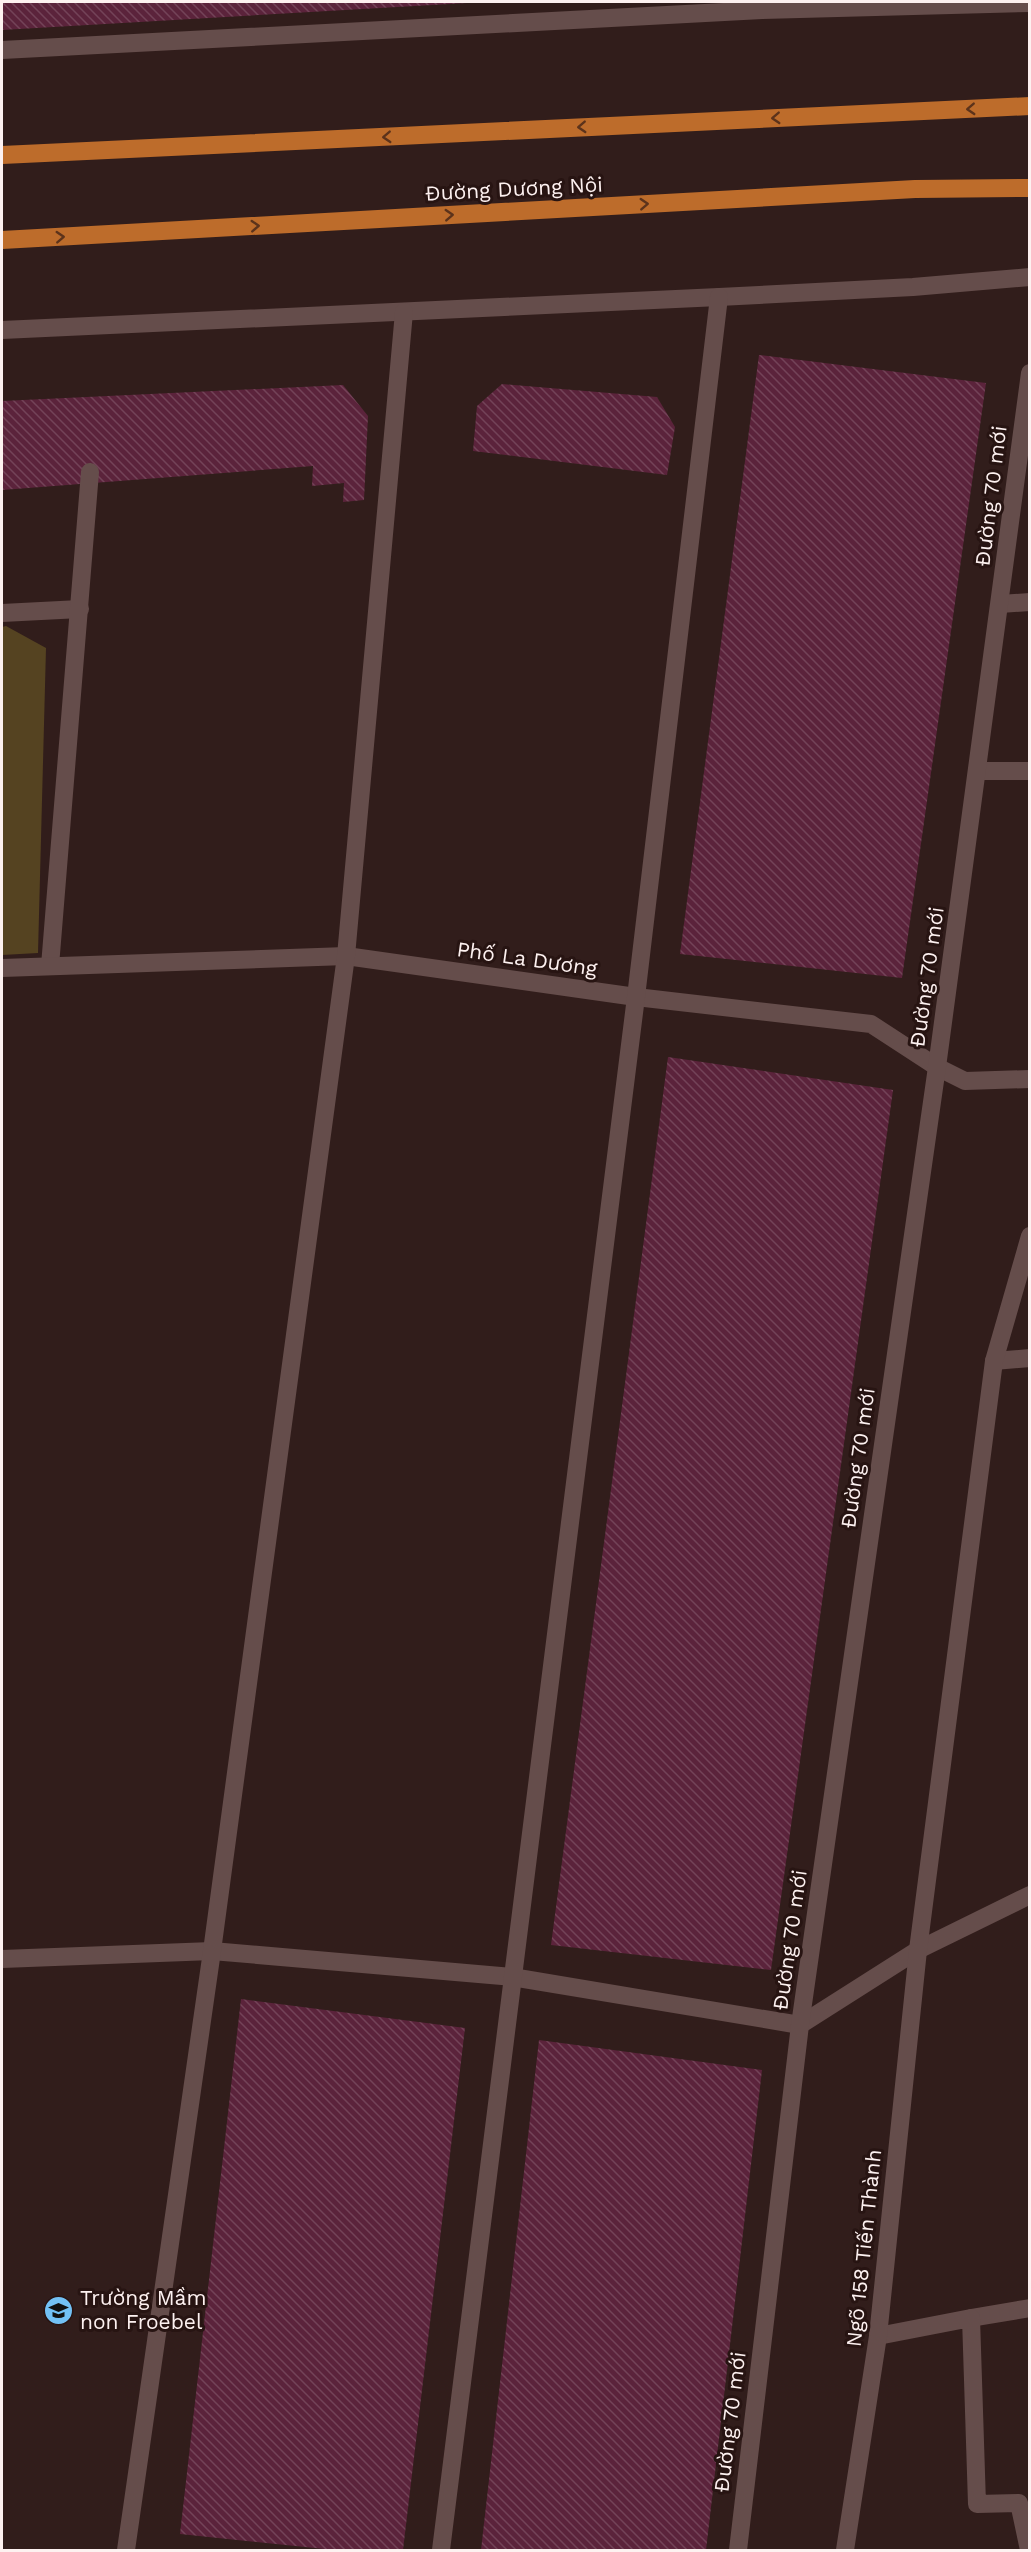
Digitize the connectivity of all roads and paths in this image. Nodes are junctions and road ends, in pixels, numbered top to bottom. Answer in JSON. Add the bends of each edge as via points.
{"nodes":[{"id":1,"x":1029,"y":3,"type":"edge"},
{"id":2,"x":762,"y":6,"type":"edge"},
{"id":3,"x":2,"y":50,"type":"edge"},
{"id":4,"x":1029,"y":106,"type":"edge"},
{"id":5,"x":2,"y":155,"type":"edge"},
{"id":6,"x":1029,"y":188,"type":"edge"},
{"id":7,"x":2,"y":240,"type":"edge"},
{"id":8,"x":1029,"y":277,"type":"edge"},
{"id":9,"x":718,"y":297,"type":"junction"},
{"id":10,"x":404,"y":312,"type":"junction"},
{"id":11,"x":2,"y":330,"type":"edge"},
{"id":12,"x":1029,"y":374,"type":"edge"},
{"id":13,"x":90,"y":472,"type":"dead end"},
{"id":14,"x":1029,"y":602,"type":"edge"},
{"id":15,"x":1000,"y":604,"type":"junction"},
{"id":16,"x":80,"y":609,"type":"junction"},
{"id":17,"x":2,"y":613,"type":"edge"},
{"id":18,"x":977,"y":771,"type":"junction"},
{"id":19,"x":1029,"y":771,"type":"edge"},
{"id":20,"x":346,"y":956,"type":"junction"},
{"id":21,"x":50,"y":966,"type":"junction"},
{"id":22,"x":2,"y":968,"type":"edge"},
{"id":23,"x":636,"y":996,"type":"junction"},
{"id":24,"x":937,"y":1066,"type":"junction"},
{"id":25,"x":1029,"y":1079,"type":"edge"},
{"id":26,"x":1029,"y":1236,"type":"edge"},
{"id":27,"x":1029,"y":1358,"type":"edge"},
{"id":28,"x":994,"y":1361,"type":"junction"},
{"id":29,"x":1029,"y":1895,"type":"edge"},
{"id":30,"x":918,"y":1950,"type":"junction"},
{"id":31,"x":212,"y":1951,"type":"junction"},
{"id":32,"x":2,"y":1959,"type":"edge"},
{"id":33,"x":512,"y":1977,"type":"junction"},
{"id":34,"x":800,"y":2025,"type":"junction"},
{"id":35,"x":1029,"y":2308,"type":"edge"},
{"id":36,"x":972,"y":2318,"type":"junction"},
{"id":37,"x":878,"y":2337,"type":"junction"},
{"id":38,"x":126,"y":2550,"type":"edge"},
{"id":39,"x":441,"y":2550,"type":"edge"},
{"id":40,"x":738,"y":2550,"type":"edge"},
{"id":41,"x":845,"y":2550,"type":"edge"},
{"id":42,"x":1029,"y":2550,"type":"edge"}],
"edges":[{"from":1,"to":2,"type":"street"},
{"from":2,"to":3,"type":"street"},
{"from":4,"to":5,"type":"main road","one_way":true},
{"from":7,"to":6,"type":"main road","name":"Đường Dương Nội","one_way":true,"via":[[915,189]]},
{"from":8,"to":9,"type":"street"},
{"from":9,"to":10,"type":"street"},
{"from":9,"to":23,"type":"street"},
{"from":10,"to":11,"type":"street"},
{"from":10,"to":20,"type":"street"},
{"from":12,"to":15,"type":"street","name":"Đường 70 mới"},
{"from":13,"to":16,"type":"street"},
{"from":14,"to":15,"type":"street"},
{"from":15,"to":18,"type":"street","name":"Đường 70 mới"},
{"from":16,"to":17,"type":"street"},
{"from":16,"to":21,"type":"street"},
{"from":18,"to":19,"type":"street"},
{"from":18,"to":24,"type":"street","name":"Đường 70 mới"},
{"from":20,"to":21,"type":"street","name":"Phố La Dương"},
{"from":20,"to":23,"type":"street","name":"Phố La Dương"},
{"from":20,"to":31,"type":"street"},
{"from":21,"to":22,"type":"street","name":"Phố La Dương"},
{"from":23,"to":24,"type":"street","name":"Phố La Dương","via":[[871,1024]]},
{"from":23,"to":33,"type":"street"},
{"from":24,"to":25,"type":"street","name":"Phố La Dương","via":[[965,1081]]},
{"from":24,"to":34,"type":"street","name":"Đường 70 mới"},
{"from":26,"to":28,"type":"street","name":"Ngõ 158 Tiến Thành"},
{"from":27,"to":28,"type":"street"},
{"from":28,"to":30,"type":"street","name":"Ngõ 158 Tiến Thành"},
{"from":29,"to":30,"type":"street"},
{"from":30,"to":34,"type":"street"},
{"from":30,"to":37,"type":"street","name":"Ngõ 158 Tiến Thành"},
{"from":31,"to":32,"type":"street"},
{"from":31,"to":33,"type":"street"},
{"from":31,"to":38,"type":"street"},
{"from":33,"to":34,"type":"street"},
{"from":33,"to":39,"type":"street"},
{"from":34,"to":40,"type":"street","name":"Đường 70 mới"},
{"from":35,"to":36,"type":"street"},
{"from":36,"to":37,"type":"street"},
{"from":36,"to":42,"type":"street","via":[[977,2504],[1019,2503]]},
{"from":37,"to":41,"type":"street","name":"Ngõ 158 Tiến Thành"}]}
